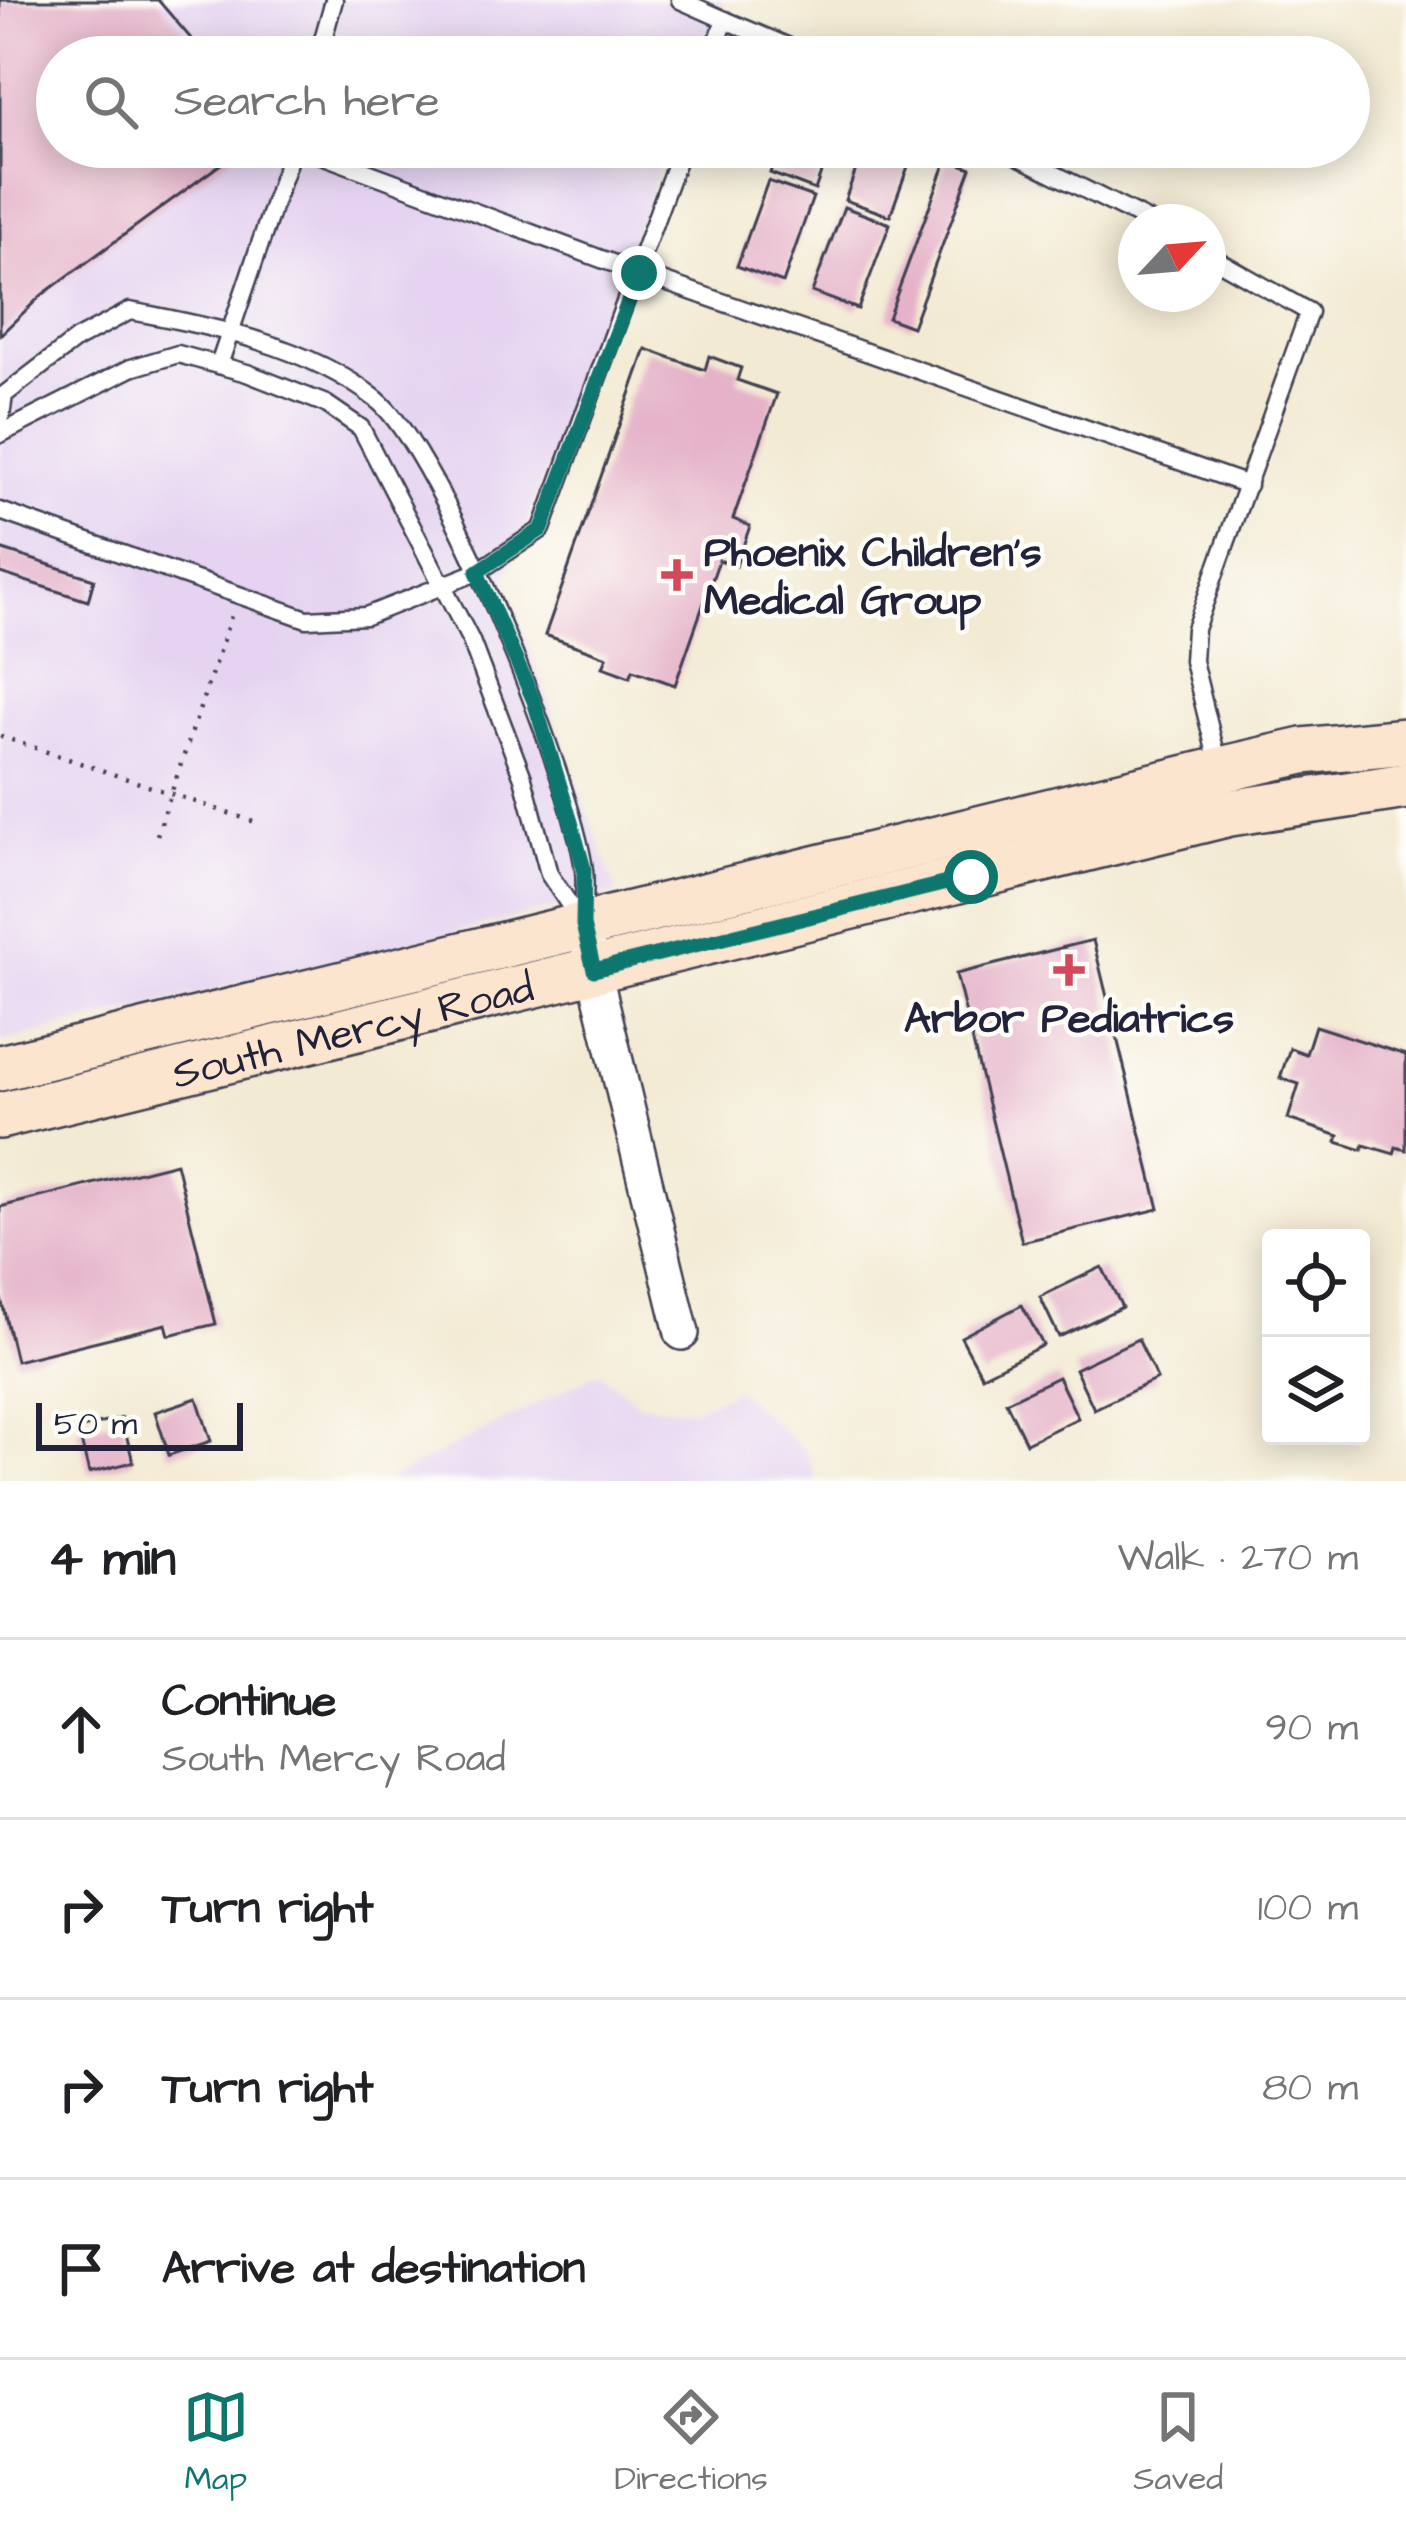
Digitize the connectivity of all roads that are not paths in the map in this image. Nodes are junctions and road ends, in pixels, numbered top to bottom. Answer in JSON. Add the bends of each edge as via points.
{"nodes":[{"id":1,"x":334,"y":0,"type":"edge"},
{"id":2,"x":680,"y":0,"type":"edge"},
{"id":3,"x":725,"y":20,"type":"junction"},
{"id":4,"x":324,"y":36,"type":"edge"},
{"id":5,"x":719,"y":36,"type":"edge"},
{"id":6,"x":763,"y":36,"type":"edge"},
{"id":7,"x":290,"y":168,"type":"edge"},
{"id":8,"x":354,"y":168,"type":"edge"},
{"id":9,"x":675,"y":168,"type":"edge"},
{"id":10,"x":1042,"y":168,"type":"edge"},
{"id":11,"x":1118,"y":206,"type":"edge"},
{"id":12,"x":1226,"y":265,"type":"edge"},
{"id":13,"x":639,"y":273,"type":"junction"},
{"id":14,"x":231,"y":334,"type":"junction"},
{"id":15,"x":219,"y":365,"type":"junction"},
{"id":16,"x":0,"y":424,"type":"edge"},
{"id":17,"x":0,"y":434,"type":"edge"},
{"id":18,"x":1248,"y":485,"type":"junction"},
{"id":19,"x":0,"y":511,"type":"edge"},
{"id":20,"x":477,"y":572,"type":"junction"},
{"id":21,"x":444,"y":586,"type":"junction"},
{"id":22,"x":1406,"y":741,"type":"edge"},
{"id":23,"x":1406,"y":786,"type":"edge"},
{"id":24,"x":1225,"y":792,"type":"junction"},
{"id":25,"x":583,"y":925,"type":"junction"},
{"id":26,"x":594,"y":970,"type":"junction"},
{"id":27,"x":0,"y":1068,"type":"edge"},
{"id":28,"x":0,"y":1116,"type":"edge"},
{"id":29,"x":682,"y":1334,"type":"dead end"}],
"edges":[{"from":1,"to":4,"type":"lane"},
{"from":2,"to":3,"type":"lane"},
{"from":3,"to":5,"type":"lane"},
{"from":3,"to":6,"type":"lane"},
{"from":7,"to":14,"type":"lane"},
{"from":8,"to":13,"type":"lane"},
{"from":9,"to":13,"type":"lane"},
{"from":10,"to":11,"type":"lane"},
{"from":12,"to":18,"type":"lane","via":[[1310,312]]},
{"from":13,"to":18,"type":"lane"},
{"from":13,"to":20,"type":"lane","via":[[542,529]]},
{"from":14,"to":15,"type":"lane"},
{"from":14,"to":16,"type":"lane","via":[[130,311],[76,339],[4,395]]},
{"from":14,"to":20,"type":"lane","via":[[289,352],[379,400]]},
{"from":15,"to":17,"type":"lane","via":[[178,354],[131,368]]},
{"from":15,"to":21,"type":"lane","via":[[326,404],[361,428]]},
{"from":18,"to":24,"type":"lane","via":[[1195,629],[1193,661]]},
{"from":19,"to":21,"type":"lane","via":[[307,619],[366,616]]},
{"from":20,"to":21,"type":"lane"},
{"from":20,"to":25,"type":"lane","via":[[534,701],[571,822],[584,869]]},
{"from":21,"to":25,"type":"lane","via":[[502,718],[548,874]]},
{"from":22,"to":24,"type":"main road","name":"South Mercy Road","via":[[1303,751]]},
{"from":23,"to":24,"type":"main road","name":"South Mercy Road"},
{"from":24,"to":25,"type":"main road","name":"South Mercy Road"},
{"from":24,"to":26,"type":"main road","name":"South Mercy Road"},
{"from":25,"to":26,"type":"street"},
{"from":25,"to":27,"type":"main road","name":"South Mercy Road"},
{"from":26,"to":28,"type":"main road","name":"South Mercy Road"},
{"from":26,"to":29,"type":"street"}]}
